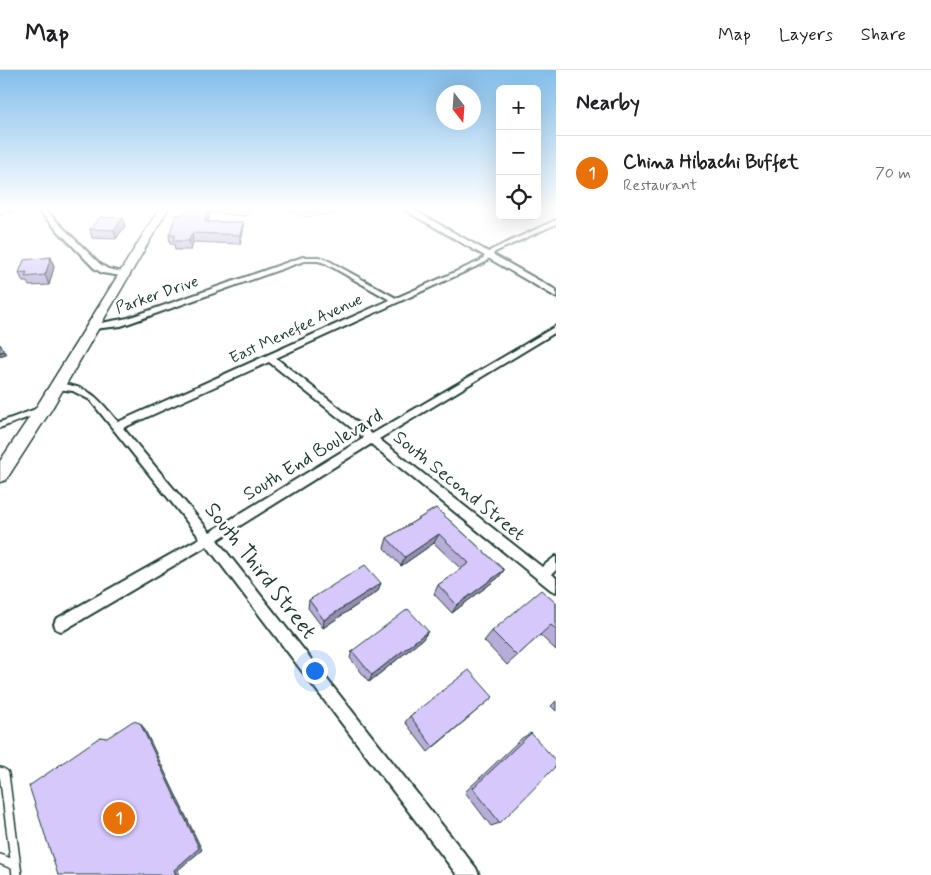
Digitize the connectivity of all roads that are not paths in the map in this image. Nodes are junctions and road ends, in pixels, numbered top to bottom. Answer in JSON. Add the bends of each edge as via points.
{"nodes":[{"id":1,"x":78,"y":247,"type":"edge"},
{"id":2,"x":142,"y":247,"type":"edge"},
{"id":3,"x":472,"y":247,"type":"edge"},
{"id":4,"x":503,"y":247,"type":"edge"},
{"id":5,"x":488,"y":256,"type":"junction"},
{"id":6,"x":125,"y":275,"type":"junction"},
{"id":7,"x":556,"y":294,"type":"edge"},
{"id":8,"x":395,"y":300,"type":"junction"},
{"id":9,"x":92,"y":327,"type":"junction"},
{"id":10,"x":556,"y":328,"type":"edge"},
{"id":11,"x":270,"y":358,"type":"junction"},
{"id":12,"x":57,"y":386,"type":"junction"},
{"id":13,"x":43,"y":410,"type":"junction"},
{"id":14,"x":0,"y":425,"type":"edge"},
{"id":15,"x":116,"y":427,"type":"junction"},
{"id":16,"x":373,"y":439,"type":"junction"},
{"id":17,"x":0,"y":475,"type":"edge"},
{"id":18,"x":209,"y":539,"type":"junction"},
{"id":19,"x":556,"y":562,"type":"edge"},
{"id":20,"x":542,"y":575,"type":"junction"},
{"id":21,"x":556,"y":586,"type":"edge"},
{"id":22,"x":60,"y":624,"type":"dead end"},
{"id":23,"x":0,"y":772,"type":"edge"},
{"id":24,"x":0,"y":859,"type":"edge"},
{"id":25,"x":16,"y":870,"type":"edge"},
{"id":26,"x":469,"y":875,"type":"edge"}],
"edges":[{"from":1,"to":6,"type":"street","via":[[105,271]]},
{"from":2,"to":6,"type":"main road"},
{"from":3,"to":5,"type":"street"},
{"from":4,"to":5,"type":"street","name":"East Menefee Avenue"},
{"from":5,"to":7,"type":"street"},
{"from":5,"to":8,"type":"street","name":"East Menefee Avenue","via":[[482,262]]},
{"from":6,"to":9,"type":"main road"},
{"from":8,"to":9,"type":"street","name":"Parker Drive","via":[[327,262],[303,259],[131,320]]},
{"from":8,"to":11,"type":"street","name":"East Menefee Avenue"},
{"from":9,"to":12,"type":"main road"},
{"from":10,"to":16,"type":"street","name":"South End Boulevard"},
{"from":11,"to":15,"type":"street","name":"East Menefee Avenue"},
{"from":11,"to":16,"type":"street","name":"South Second Street"},
{"from":12,"to":13,"type":"main road"},
{"from":12,"to":15,"type":"street","name":"South Third Street","via":[[76,388],[93,398]]},
{"from":13,"to":14,"type":"lane"},
{"from":13,"to":17,"type":"main road"},
{"from":15,"to":18,"type":"street","name":"South Third Street"},
{"from":16,"to":18,"type":"street","name":"South End Boulevard"},
{"from":16,"to":20,"type":"street","name":"South Second Street"},
{"from":18,"to":22,"type":"street","name":"South End Boulevard"},
{"from":18,"to":26,"type":"street","name":"South Third Street"},
{"from":19,"to":20,"type":"street"},
{"from":20,"to":21,"type":"street","name":"South Second Street"},
{"from":23,"to":25,"type":"lane","via":[[4,774]]},
{"from":24,"to":25,"type":"lane"}]}
